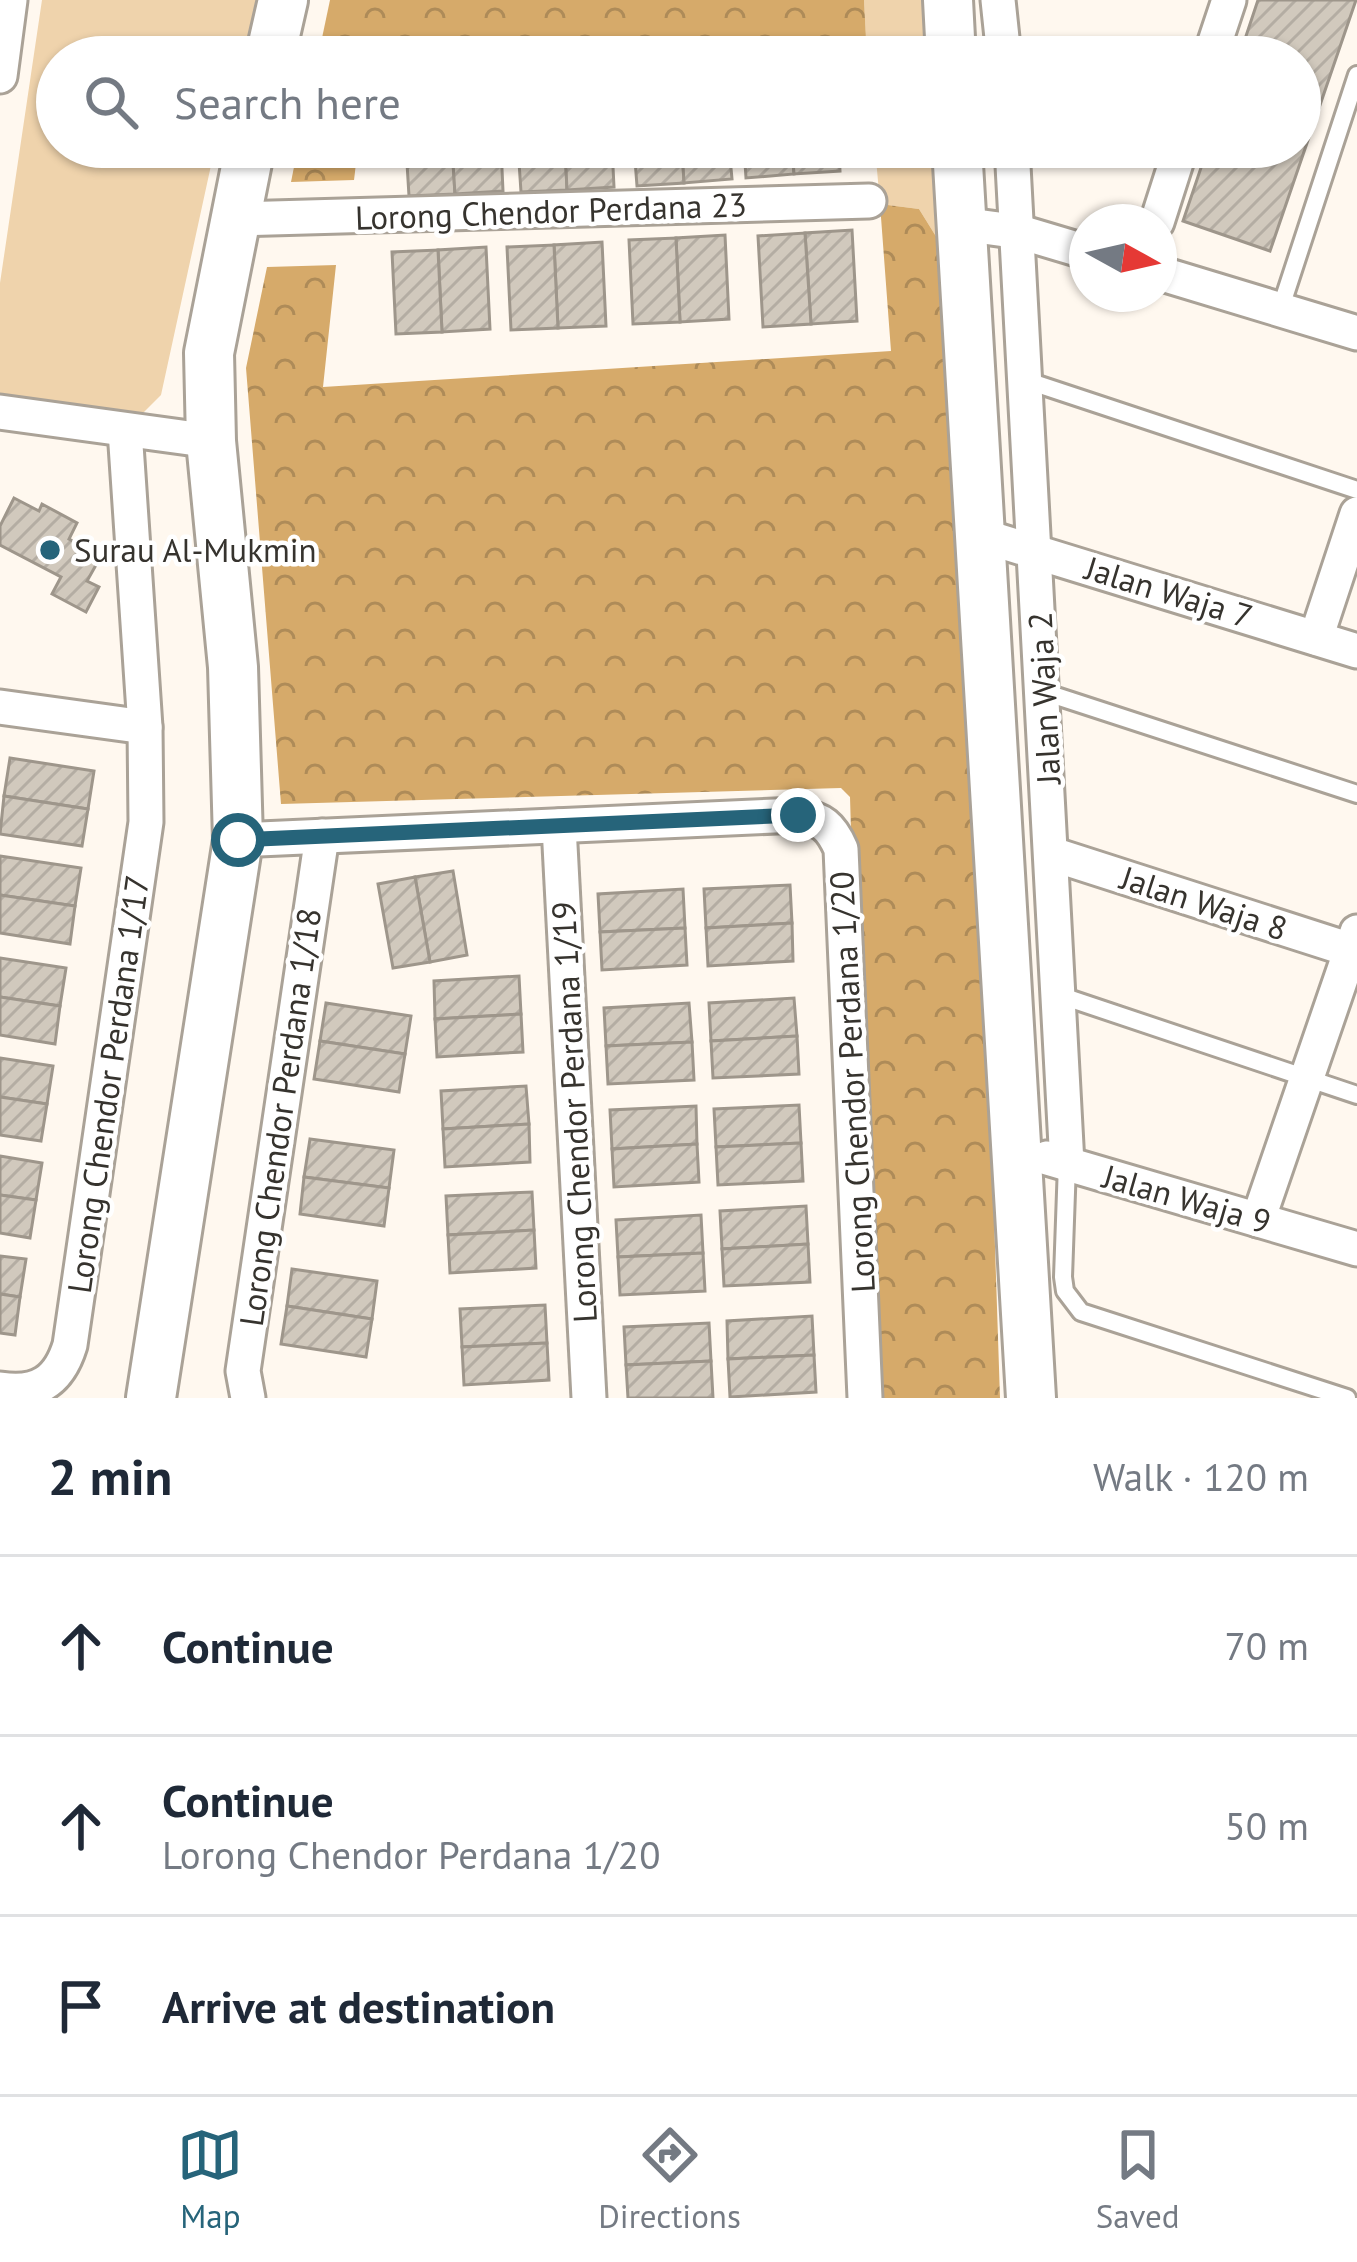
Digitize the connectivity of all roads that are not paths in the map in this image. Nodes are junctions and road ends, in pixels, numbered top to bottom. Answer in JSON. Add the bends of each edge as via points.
{"nodes":[{"id":1,"x":10,"y":0,"type":"edge"},
{"id":2,"x":283,"y":0,"type":"edge"},
{"id":3,"x":948,"y":0,"type":"edge"},
{"id":4,"x":998,"y":0,"type":"edge"},
{"id":5,"x":1229,"y":0,"type":"edge"},
{"id":6,"x":275,"y":36,"type":"edge"},
{"id":7,"x":950,"y":36,"type":"edge"},
{"id":8,"x":1002,"y":36,"type":"edge"},
{"id":9,"x":1217,"y":36,"type":"edge"},
{"id":10,"x":0,"y":76,"type":"edge"},
{"id":11,"x":1357,"y":76,"type":"edge"},
{"id":12,"x":245,"y":168,"type":"edge"},
{"id":13,"x":958,"y":168,"type":"edge"},
{"id":14,"x":1014,"y":168,"type":"edge"},
{"id":15,"x":1174,"y":168,"type":"edge"},
{"id":16,"x":869,"y":201,"type":"dead end"},
{"id":17,"x":1163,"y":204,"type":"edge"},
{"id":18,"x":234,"y":219,"type":"junction"},
{"id":19,"x":962,"y":224,"type":"junction"},
{"id":20,"x":1020,"y":232,"type":"junction"},
{"id":21,"x":1069,"y":247,"type":"edge"},
{"id":22,"x":1177,"y":279,"type":"edge"},
{"id":23,"x":1280,"y":310,"type":"junction"},
{"id":24,"x":1357,"y":333,"type":"edge"},
{"id":25,"x":1028,"y":381,"type":"junction"},
{"id":26,"x":0,"y":412,"type":"edge"},
{"id":27,"x":124,"y":430,"type":"junction"},
{"id":28,"x":211,"y":441,"type":"junction"},
{"id":29,"x":1357,"y":490,"type":"edge"},
{"id":30,"x":1357,"y":514,"type":"edge"},
{"id":31,"x":980,"y":536,"type":"junction"},
{"id":32,"x":1036,"y":551,"type":"junction"},
{"id":33,"x":1316,"y":638,"type":"junction"},
{"id":34,"x":1357,"y":651,"type":"edge"},
{"id":35,"x":1043,"y":692,"type":"junction"},
{"id":36,"x":0,"y":706,"type":"edge"},
{"id":37,"x":146,"y":727,"type":"junction"},
{"id":38,"x":1357,"y":794,"type":"edge"},
{"id":39,"x":559,"y":826,"type":"junction"},
{"id":40,"x":322,"y":836,"type":"junction"},
{"id":41,"x":238,"y":840,"type":"junction"},
{"id":42,"x":1052,"y":854,"type":"junction"},
{"id":43,"x":1355,"y":944,"type":"edge"},
{"id":44,"x":1059,"y":995,"type":"junction"},
{"id":45,"x":1307,"y":1078,"type":"junction"},
{"id":46,"x":1357,"y":1095,"type":"edge"},
{"id":47,"x":1016,"y":1149,"type":"junction"},
{"id":48,"x":1066,"y":1164,"type":"junction"},
{"id":49,"x":1258,"y":1220,"type":"junction"},
{"id":50,"x":1357,"y":1249,"type":"edge"},
{"id":51,"x":0,"y":1389,"type":"edge"},
{"id":52,"x":151,"y":1398,"type":"edge"},
{"id":53,"x":248,"y":1398,"type":"edge"},
{"id":54,"x":589,"y":1398,"type":"edge"},
{"id":55,"x":866,"y":1398,"type":"edge"},
{"id":56,"x":1031,"y":1398,"type":"edge"},
{"id":57,"x":1347,"y":1398,"type":"edge"}],
"edges":[{"from":1,"to":10,"type":"street"},
{"from":2,"to":6,"type":"street"},
{"from":3,"to":7,"type":"street"},
{"from":4,"to":8,"type":"street"},
{"from":5,"to":9,"type":"street"},
{"from":11,"to":23,"type":"lane"},
{"from":12,"to":18,"type":"street"},
{"from":13,"to":19,"type":"street"},
{"from":14,"to":20,"type":"street","name":"Jalan Waja 2"},
{"from":15,"to":17,"type":"street"},
{"from":16,"to":18,"type":"street","name":"Lorong Chendor Perdana 23"},
{"from":18,"to":28,"type":"street","via":[[209,353]]},
{"from":19,"to":20,"type":"street"},
{"from":19,"to":31,"type":"street"},
{"from":20,"to":21,"type":"street"},
{"from":20,"to":25,"type":"street","name":"Jalan Waja 2"},
{"from":22,"to":23,"type":"street"},
{"from":23,"to":24,"type":"street"},
{"from":25,"to":29,"type":"lane"},
{"from":25,"to":32,"type":"street","name":"Jalan Waja 2"},
{"from":26,"to":27,"type":"street"},
{"from":27,"to":28,"type":"street"},
{"from":27,"to":37,"type":"street"},
{"from":28,"to":41,"type":"street"},
{"from":30,"to":33,"type":"street"},
{"from":31,"to":32,"type":"street","name":"Jalan Waja 7"},
{"from":31,"to":47,"type":"street"},
{"from":32,"to":33,"type":"street","name":"Jalan Waja 7"},
{"from":32,"to":35,"type":"street","name":"Jalan Waja 2"},
{"from":33,"to":34,"type":"street","name":"Jalan Waja 7"},
{"from":35,"to":38,"type":"lane"},
{"from":35,"to":42,"type":"street","name":"Jalan Waja 2"},
{"from":36,"to":37,"type":"street"},
{"from":37,"to":51,"type":"street","name":"Lorong Chendor Perdana 1/17","via":[[146,822],[70,1345],[50,1382]]},
{"from":39,"to":40,"type":"street"},
{"from":39,"to":54,"type":"street","name":"Lorong Chendor Perdana 1/19"},
{"from":39,"to":55,"type":"street","name":"Lorong Chendor Perdana 1/20","via":[[798,815],[833,830],[841,849],[858,1134]]},
{"from":40,"to":41,"type":"street"},
{"from":40,"to":53,"type":"street","name":"Lorong Chendor Perdana 1/18","via":[[245,1349]]},
{"from":41,"to":52,"type":"street"},
{"from":42,"to":43,"type":"street","name":"Jalan Waja 8"},
{"from":42,"to":44,"type":"street","name":"Jalan Waja 2"},
{"from":43,"to":45,"type":"street"},
{"from":44,"to":45,"type":"lane"},
{"from":44,"to":48,"type":"street","name":"Jalan Waja 2"},
{"from":45,"to":46,"type":"lane"},
{"from":45,"to":49,"type":"street"},
{"from":47,"to":48,"type":"street","name":"Jalan Waja 9"},
{"from":47,"to":56,"type":"street"},
{"from":48,"to":49,"type":"street","name":"Jalan Waja 9"},
{"from":48,"to":57,"type":"lane","via":[[1063,1277],[1081,1312]]},
{"from":49,"to":50,"type":"street","name":"Jalan Waja 9"}]}
